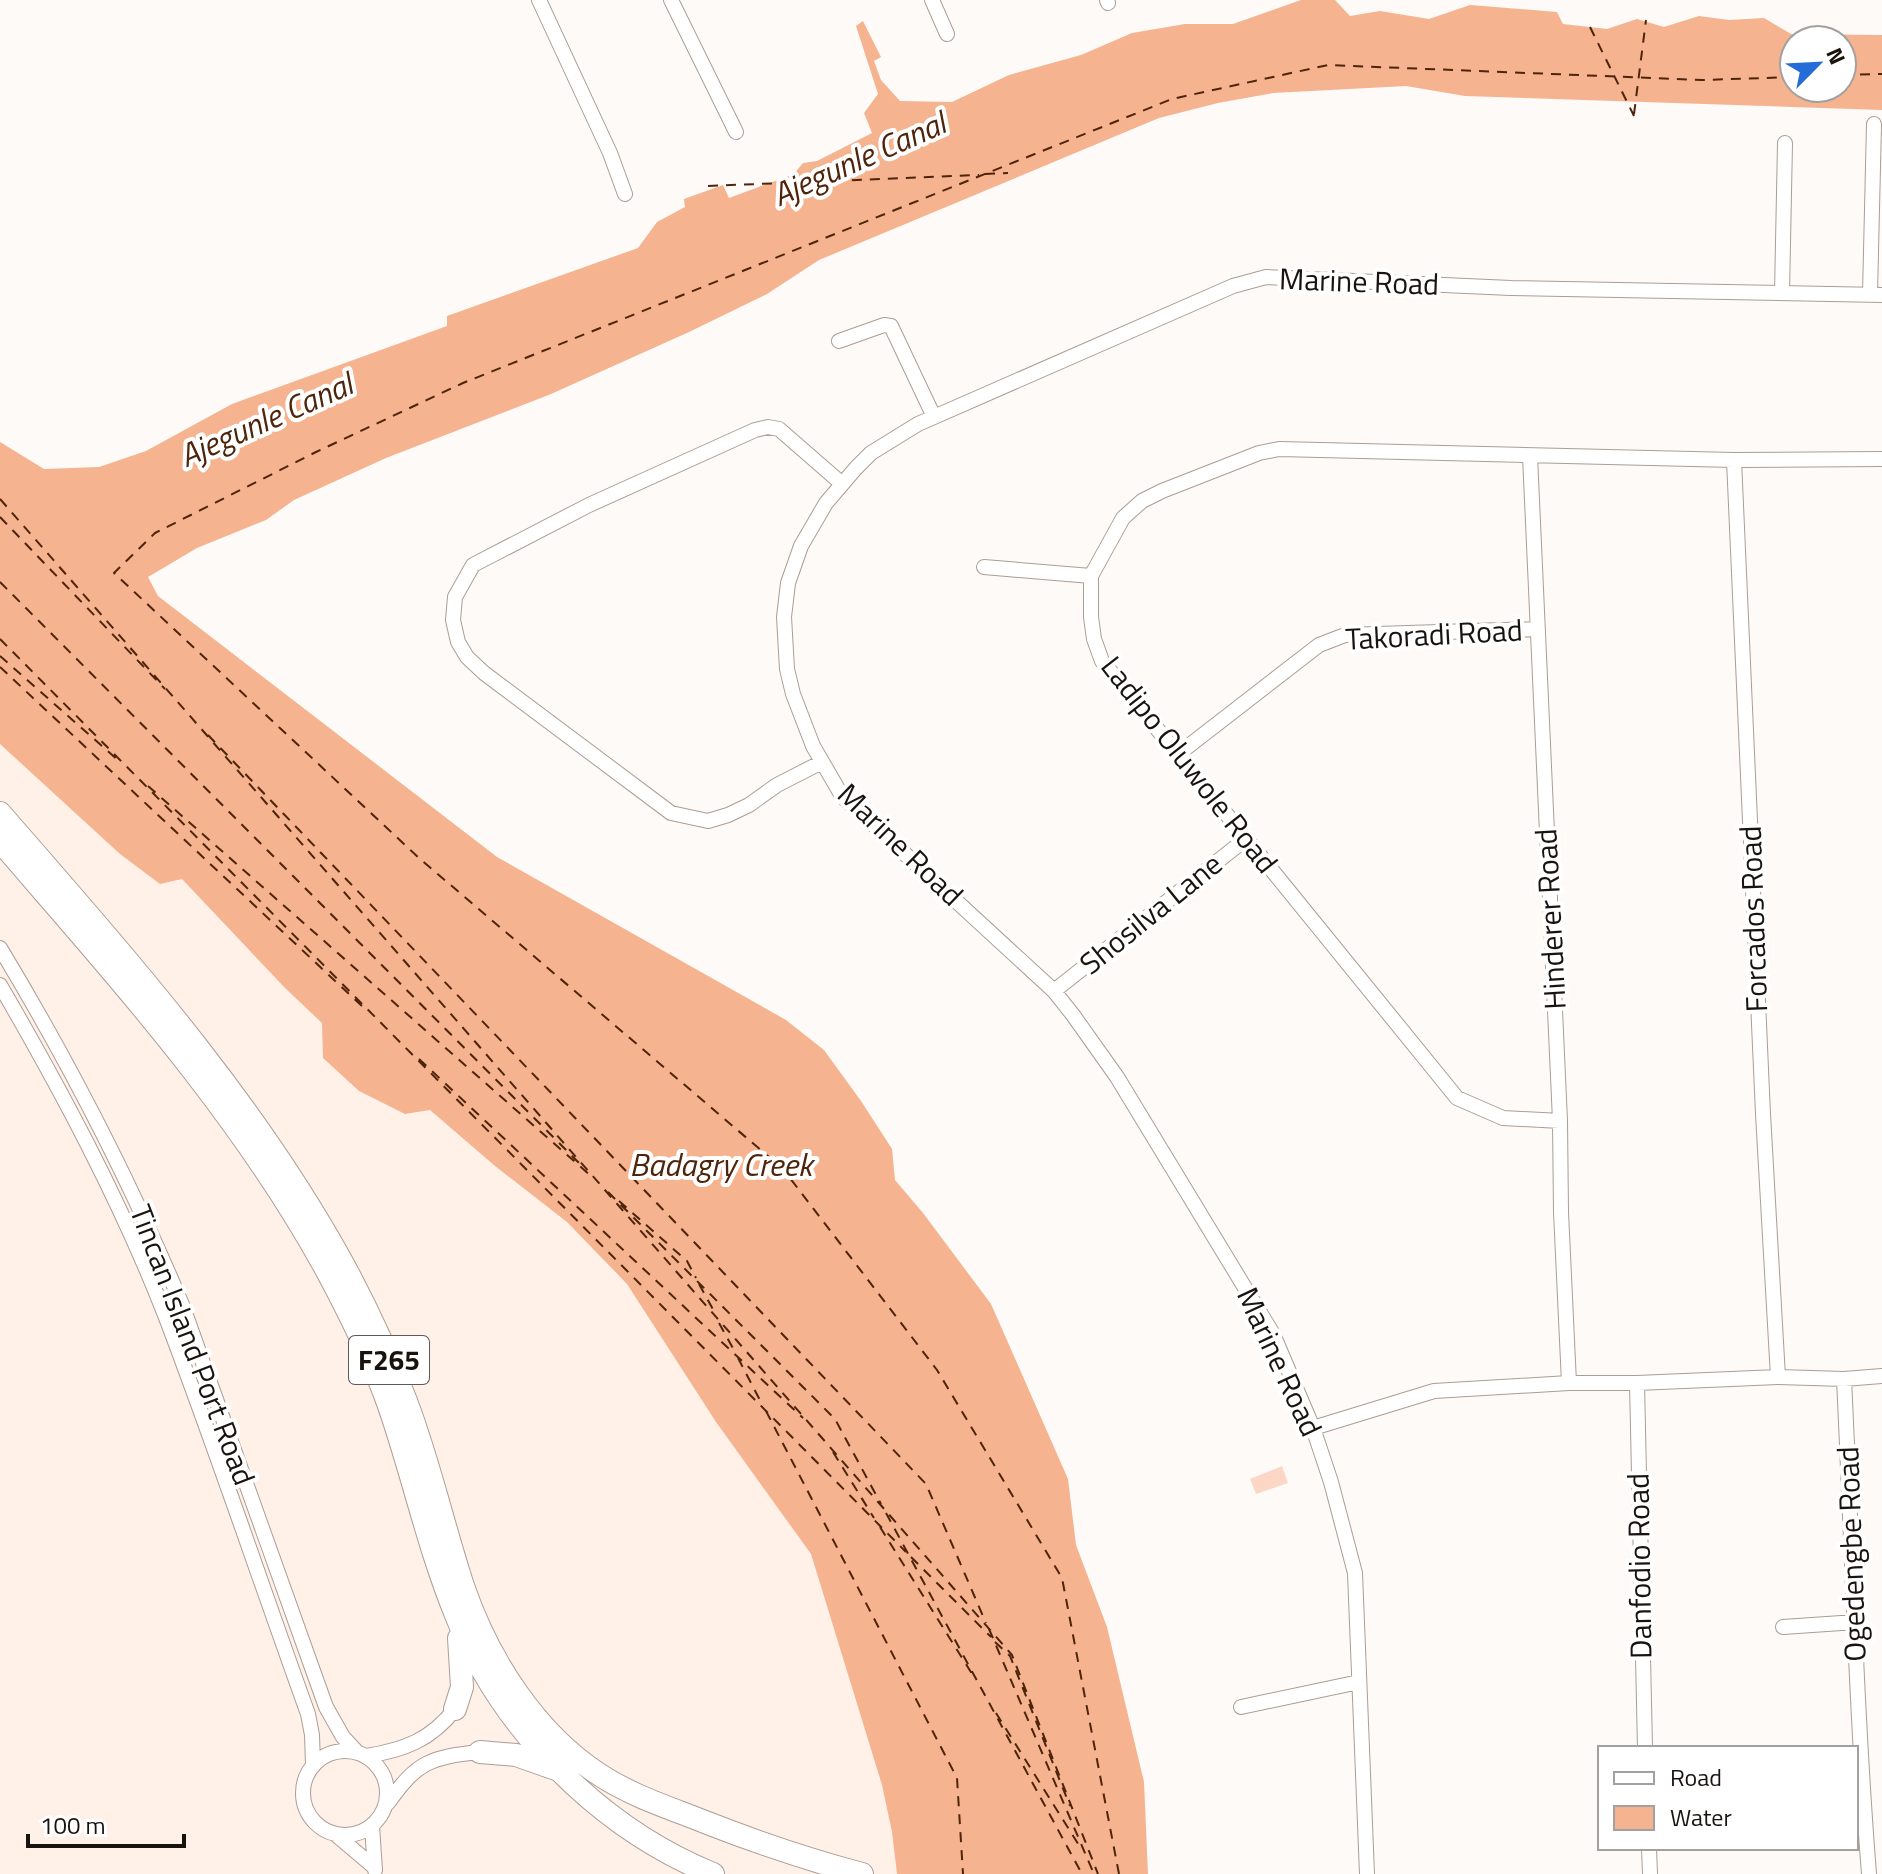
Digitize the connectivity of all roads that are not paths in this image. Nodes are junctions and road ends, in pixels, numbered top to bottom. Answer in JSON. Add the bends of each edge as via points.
{"nodes":[{"id":1,"x":539,"y":0,"type":"edge"},
{"id":2,"x":671,"y":0,"type":"edge"},
{"id":3,"x":932,"y":0,"type":"edge"},
{"id":4,"x":947,"y":34,"type":"dead end"},
{"id":5,"x":1874,"y":124,"type":"dead end"},
{"id":6,"x":736,"y":132,"type":"dead end"},
{"id":7,"x":1785,"y":143,"type":"dead end"},
{"id":8,"x":625,"y":194,"type":"dead end"},
{"id":9,"x":1782,"y":293,"type":"junction"},
{"id":10,"x":1876,"y":294,"type":"edge"},
{"id":11,"x":839,"y":341,"type":"dead end"},
{"id":12,"x":934,"y":417,"type":"junction"},
{"id":13,"x":1530,"y":456,"type":"junction"},
{"id":14,"x":1882,"y":459,"type":"edge"},
{"id":15,"x":1734,"y":460,"type":"junction"},
{"id":16,"x":841,"y":483,"type":"junction"},
{"id":17,"x":984,"y":567,"type":"dead end"},
{"id":18,"x":1091,"y":576,"type":"junction"},
{"id":19,"x":1538,"y":629,"type":"junction"},
{"id":20,"x":1177,"y":755,"type":"junction"},
{"id":21,"x":822,"y":762,"type":"junction"},
{"id":22,"x":0,"y":813,"type":"edge"},
{"id":23,"x":1247,"y":838,"type":"junction"},
{"id":24,"x":0,"y":841,"type":"edge"},
{"id":25,"x":0,"y":948,"type":"edge"},
{"id":26,"x":0,"y":985,"type":"edge"},
{"id":27,"x":1054,"y":991,"type":"junction"},
{"id":28,"x":1560,"y":1121,"type":"junction"},
{"id":29,"x":1882,"y":1376,"type":"edge"},
{"id":30,"x":1778,"y":1377,"type":"junction"},
{"id":31,"x":1844,"y":1379,"type":"junction"},
{"id":32,"x":1569,"y":1383,"type":"junction"},
{"id":33,"x":1637,"y":1383,"type":"junction"},
{"id":34,"x":1313,"y":1428,"type":"junction"},
{"id":35,"x":456,"y":1616,"type":"junction"},
{"id":36,"x":1856,"y":1622,"type":"junction"},
{"id":37,"x":1783,"y":1627,"type":"dead end"},
{"id":38,"x":1359,"y":1682,"type":"junction"},
{"id":39,"x":1241,"y":1707,"type":"dead end"},
{"id":40,"x":455,"y":1709,"type":"joint"},
{"id":41,"x":1645,"y":1746,"type":"edge"},
{"id":42,"x":480,"y":1752,"type":"joint"},
{"id":43,"x":362,"y":1754,"type":"junction"},
{"id":44,"x":313,"y":1765,"type":"junction"},
{"id":45,"x":564,"y":1773,"type":"junction"},
{"id":46,"x":385,"y":1807,"type":"junction"},
{"id":47,"x":372,"y":1826,"type":"junction"},
{"id":48,"x":335,"y":1834,"type":"junction"},
{"id":49,"x":1649,"y":1850,"type":"edge"},
{"id":50,"x":376,"y":1870,"type":"edge"},
{"id":51,"x":1365,"y":1873,"type":"edge"},
{"id":52,"x":713,"y":1874,"type":"edge"},
{"id":53,"x":862,"y":1874,"type":"edge"},
{"id":54,"x":1650,"y":1874,"type":"edge"},
{"id":55,"x":1869,"y":1874,"type":"edge"}],
"edges":[{"from":1,"to":8,"type":"street"},
{"from":2,"to":6,"type":"street"},
{"from":3,"to":4,"type":"street"},
{"from":5,"to":10,"type":"street"},
{"from":7,"to":9,"type":"street"},
{"from":9,"to":10,"type":"street","name":"Marine Road"},
{"from":9,"to":12,"type":"street","name":"Marine Road","via":[[1266,277],[1233,286]]},
{"from":11,"to":12,"type":"street","via":[[891,326]]},
{"from":12,"to":16,"type":"street","name":"Marine Road","via":[[871,453]]},
{"from":13,"to":15,"type":"street","name":"Ladipo Oluwole Road"},
{"from":13,"to":18,"type":"street","name":"Ladipo Oluwole Road","via":[[1296,449],[1259,453],[1142,501],[1123,518]]},
{"from":13,"to":19,"type":"street","name":"Hinderer Road"},
{"from":14,"to":15,"type":"street","name":"Ladipo Oluwole Road"},
{"from":15,"to":30,"type":"street","name":"Forcados Road"},
{"from":16,"to":21,"type":"street","name":"Marine Road","via":[[801,546],[788,583],[784,617],[793,694]]},
{"from":16,"to":21,"type":"street","via":[[779,429],[768,427],[589,505],[473,565],[455,597],[453,620],[467,657],[671,813],[708,821],[728,815]]},
{"from":17,"to":18,"type":"street"},
{"from":18,"to":20,"type":"street","name":"Ladipo Oluwole Road","via":[[1091,617],[1102,661]]},
{"from":19,"to":20,"type":"street","name":"Takoradi Road","via":[[1345,635],[1319,645]]},
{"from":19,"to":28,"type":"street","name":"Hinderer Road"},
{"from":20,"to":23,"type":"street","name":"Ladipo Oluwole Road"},
{"from":21,"to":27,"type":"street","name":"Marine Road","via":[[842,796]]},
{"from":22,"to":53,"type":"highway","number":"F265","via":[[140,974],[226,1083],[342,1262],[407,1403],[475,1617],[533,1713],[575,1757],[631,1792],[744,1837]]},
{"from":23,"to":27,"type":"street","name":"Shosilva Lane"},
{"from":23,"to":28,"type":"street","name":"Ladipo Oluwole Road","via":[[1457,1098],[1503,1118]]},
{"from":24,"to":35,"type":"highway","number":"F265","via":[[199,1078],[257,1155],[320,1259],[389,1404]]},
{"from":25,"to":43,"type":"street","name":"Tincan Island Port Road","via":[[74,1076],[159,1250],[326,1707],[343,1737]]},
{"from":26,"to":44,"type":"street","name":"Tincan Island Port Road","via":[[87,1144],[164,1314],[308,1714]]},
{"from":27,"to":34,"type":"street","name":"Marine Road","via":[[1117,1077],[1222,1246],[1273,1334]]},
{"from":28,"to":32,"type":"street","name":"Hinderer Road"},
{"from":29,"to":31,"type":"street"},
{"from":30,"to":31,"type":"street"},
{"from":30,"to":33,"type":"street"},
{"from":31,"to":36,"type":"street","name":"Ogedengbe Road"},
{"from":32,"to":33,"type":"street"},
{"from":32,"to":34,"type":"street","via":[[1434,1391]]},
{"from":33,"to":41,"type":"street","name":"Danfodio Road"},
{"from":34,"to":38,"type":"street","name":"Marine Road","via":[[1355,1573]]},
{"from":35,"to":40,"type":"highway","via":[[463,1667]]},
{"from":35,"to":45,"type":"highway","number":"F265","via":[[505,1704]]},
{"from":36,"to":37,"type":"street"},
{"from":36,"to":55,"type":"street","name":"Ogedengbe Road"},
{"from":38,"to":39,"type":"street"},
{"from":38,"to":51,"type":"street","name":"Marine Road"},
{"from":40,"to":43,"type":"street","via":[[427,1737],[406,1748]]},
{"from":42,"to":45,"type":"highway","via":[[516,1755]]},
{"from":42,"to":46,"type":"street","via":[[425,1763],[406,1777]]},
{"from":43,"to":44,"type":"street","via":[[333,1752]]},
{"from":43,"to":46,"type":"street","via":[[379,1767],[386,1782]]},
{"from":44,"to":48,"type":"street","via":[[304,1784],[305,1805],[316,1823]]},
{"from":45,"to":52,"type":"highway","number":"F265","via":[[632,1832]]},
{"from":46,"to":47,"type":"street"},
{"from":47,"to":48,"type":"street","via":[[351,1835]]},
{"from":47,"to":50,"type":"street"},
{"from":48,"to":50,"type":"street"},
{"from":49,"to":54,"type":"street"}]}
